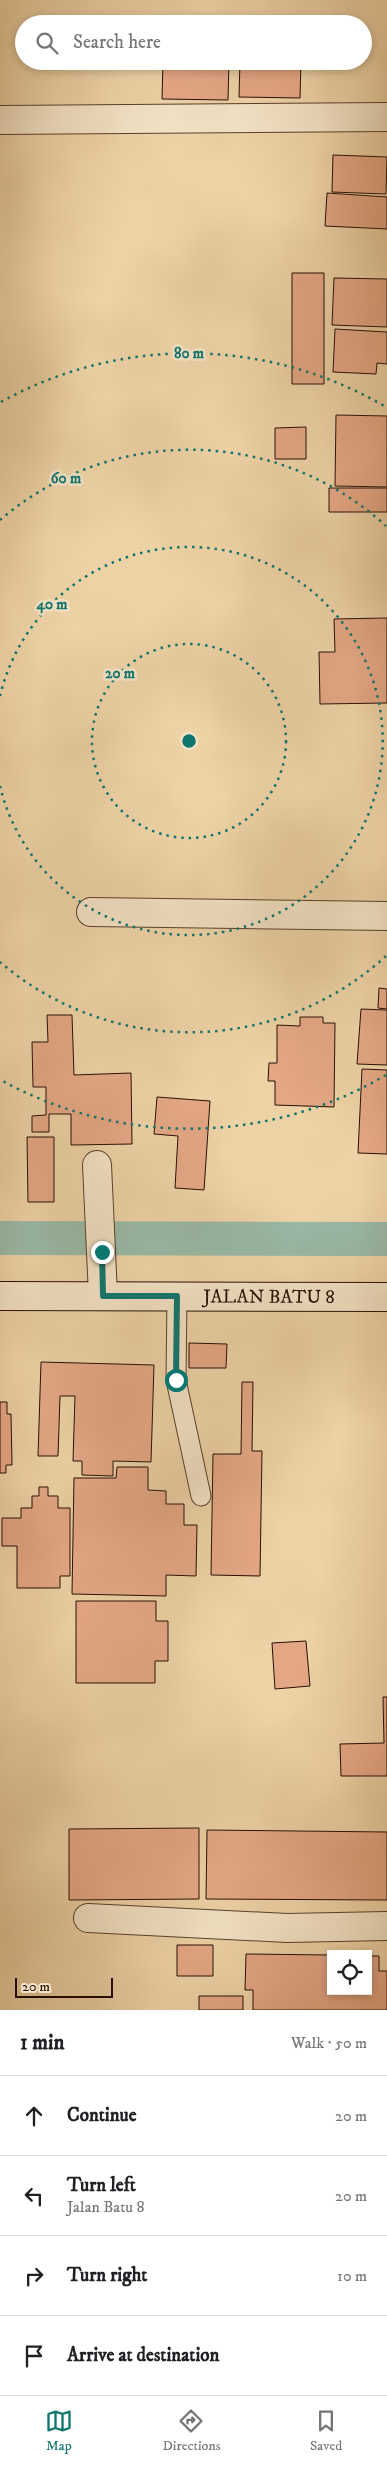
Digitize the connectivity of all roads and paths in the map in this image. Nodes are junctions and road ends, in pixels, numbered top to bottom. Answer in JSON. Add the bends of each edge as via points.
{"nodes":[{"id":1,"x":387,"y":117,"type":"edge"},
{"id":2,"x":0,"y":120,"type":"edge"},
{"id":3,"x":92,"y":912,"type":"dead end"},
{"id":4,"x":387,"y":916,"type":"edge"},
{"id":5,"x":98,"y":1176,"type":"dead end"},
{"id":6,"x":0,"y":1296,"type":"edge"},
{"id":7,"x":103,"y":1296,"type":"junction"},
{"id":8,"x":177,"y":1296,"type":"junction"},
{"id":9,"x":387,"y":1297,"type":"edge"},
{"id":10,"x":201,"y":1496,"type":"dead end"},
{"id":11,"x":88,"y":1918,"type":"dead end"},
{"id":12,"x":387,"y":1926,"type":"edge"}],
"edges":[{"from":1,"to":2,"type":"street"},
{"from":3,"to":4,"type":"street"},
{"from":5,"to":7,"type":"street"},
{"from":6,"to":7,"type":"street","name":"JALAN BATU 8"},
{"from":7,"to":8,"type":"street","name":"JALAN BATU 8"},
{"from":8,"to":9,"type":"street","name":"JALAN BATU 8"},
{"from":8,"to":10,"type":"lane","via":[[176,1380]]},
{"from":11,"to":12,"type":"street","via":[[287,1928]]}]}
